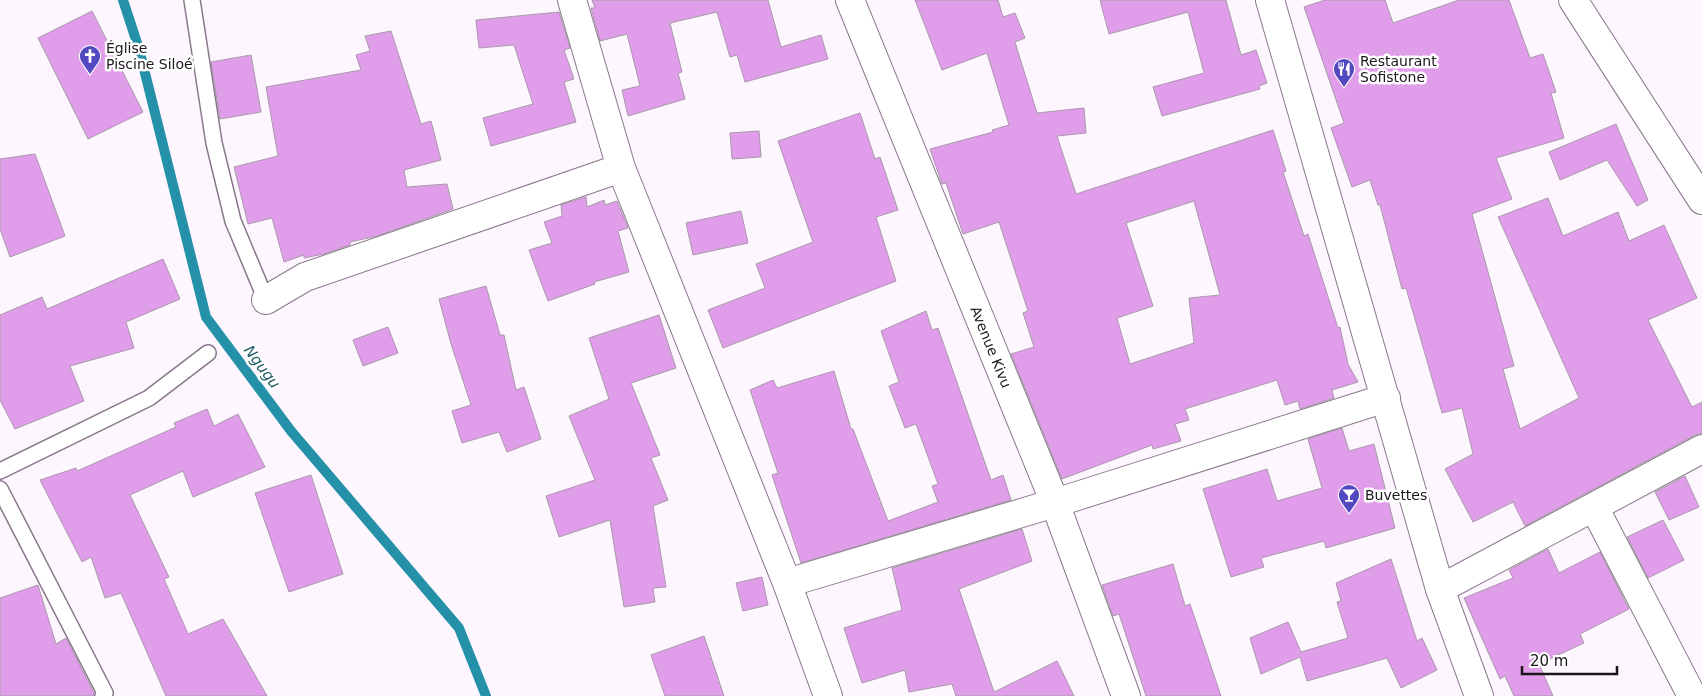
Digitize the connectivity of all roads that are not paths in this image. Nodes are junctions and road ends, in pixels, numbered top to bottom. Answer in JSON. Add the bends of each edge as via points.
{"nodes":[{"id":1,"x":192,"y":0,"type":"edge"},
{"id":2,"x":572,"y":0,"type":"edge"},
{"id":3,"x":850,"y":0,"type":"edge"},
{"id":4,"x":1270,"y":0,"type":"edge"},
{"id":5,"x":1573,"y":0,"type":"edge"},
{"id":6,"x":621,"y":168,"type":"junction"},
{"id":7,"x":1702,"y":200,"type":"edge"},
{"id":8,"x":266,"y":300,"type":"joint"},
{"id":9,"x":208,"y":353,"type":"dead end"},
{"id":10,"x":1386,"y":398,"type":"junction"},
{"id":11,"x":1702,"y":449,"type":"edge"},
{"id":12,"x":0,"y":472,"type":"edge"},
{"id":13,"x":0,"y":490,"type":"edge"},
{"id":14,"x":1055,"y":503,"type":"junction"},
{"id":15,"x":1594,"y":506,"type":"junction"},
{"id":16,"x":787,"y":584,"type":"junction"},
{"id":17,"x":1440,"y":589,"type":"junction"},
{"id":18,"x":103,"y":696,"type":"edge"},
{"id":19,"x":828,"y":696,"type":"edge"},
{"id":20,"x":1126,"y":696,"type":"edge"},
{"id":21,"x":1479,"y":696,"type":"edge"},
{"id":22,"x":1692,"y":696,"type":"edge"}],
"edges":[{"from":1,"to":8,"type":"lane","via":[[214,143],[233,221]]},
{"from":2,"to":6,"type":"street"},
{"from":3,"to":14,"type":"street","name":"Avenue Kivu"},
{"from":4,"to":10,"type":"street"},
{"from":5,"to":7,"type":"street"},
{"from":6,"to":8,"type":"street","via":[[305,277]]},
{"from":6,"to":16,"type":"street"},
{"from":9,"to":12,"type":"lane","via":[[149,398]]},
{"from":10,"to":14,"type":"street"},
{"from":10,"to":17,"type":"street"},
{"from":11,"to":15,"type":"street"},
{"from":13,"to":18,"type":"lane","via":[[105,693]]},
{"from":14,"to":16,"type":"street"},
{"from":14,"to":20,"type":"street","name":"Avenue Kivu"},
{"from":15,"to":17,"type":"street"},
{"from":15,"to":22,"type":"street"},
{"from":16,"to":19,"type":"street"},
{"from":17,"to":21,"type":"street"}]}
